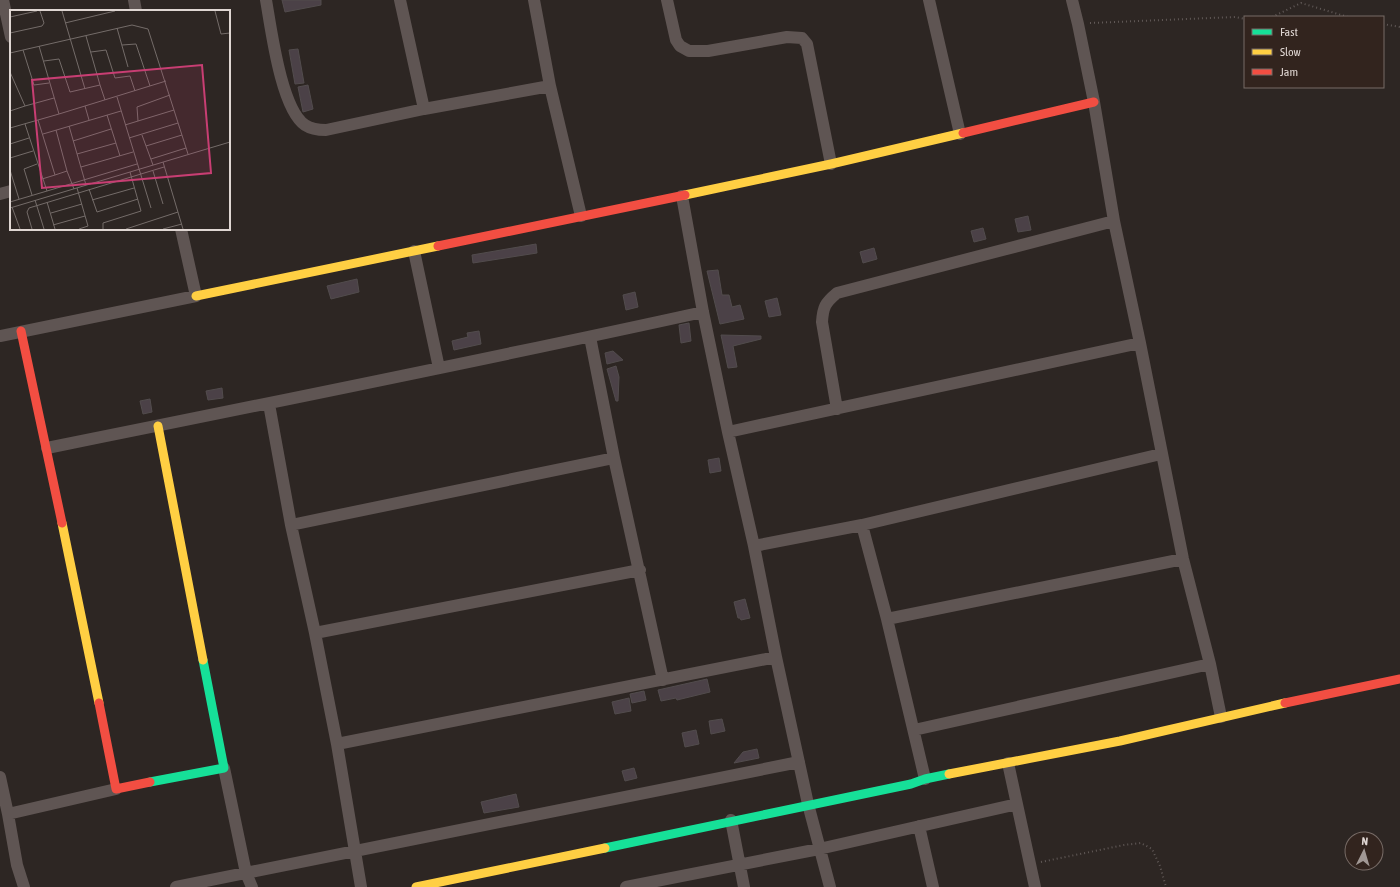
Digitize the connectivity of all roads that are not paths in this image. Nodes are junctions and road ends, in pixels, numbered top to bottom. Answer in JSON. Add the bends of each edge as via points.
{"nodes":[{"id":1,"x":3,"y":0,"type":"edge"},
{"id":2,"x":134,"y":0,"type":"edge"},
{"id":3,"x":266,"y":0,"type":"edge"},
{"id":4,"x":400,"y":0,"type":"edge"},
{"id":5,"x":534,"y":0,"type":"edge"},
{"id":6,"x":667,"y":0,"type":"edge"},
{"id":7,"x":929,"y":0,"type":"edge"},
{"id":8,"x":1072,"y":0,"type":"edge"},
{"id":9,"x":136,"y":10,"type":"edge"},
{"id":10,"x":10,"y":32,"type":"edge"},
{"id":11,"x":550,"y":86,"type":"junction"},
{"id":12,"x":1094,"y":102,"type":"junction"},
{"id":13,"x":424,"y":109,"type":"junction"},
{"id":14,"x":960,"y":134,"type":"junction"},
{"id":15,"x":831,"y":164,"type":"junction"},
{"id":16,"x":10,"y":192,"type":"edge"},
{"id":17,"x":0,"y":194,"type":"edge"},
{"id":18,"x":682,"y":196,"type":"junction"},
{"id":19,"x":581,"y":216,"type":"junction"},
{"id":20,"x":1114,"y":221,"type":"junction"},
{"id":21,"x":181,"y":230,"type":"edge"},
{"id":22,"x":414,"y":251,"type":"junction"},
{"id":23,"x":196,"y":296,"type":"junction"},
{"id":24,"x":703,"y":312,"type":"junction"},
{"id":25,"x":21,"y":331,"type":"junction"},
{"id":26,"x":0,"y":336,"type":"edge"},
{"id":27,"x":590,"y":337,"type":"junction"},
{"id":28,"x":1140,"y":342,"type":"junction"},
{"id":29,"x":439,"y":368,"type":"junction"},
{"id":30,"x":269,"y":404,"type":"junction"},
{"id":31,"x":837,"y":409,"type":"junction"},
{"id":32,"x":158,"y":426,"type":"junction"},
{"id":33,"x":728,"y":432,"type":"junction"},
{"id":34,"x":47,"y":448,"type":"junction"},
{"id":35,"x":1161,"y":454,"type":"junction"},
{"id":36,"x":614,"y":458,"type":"junction"},
{"id":37,"x":292,"y":525,"type":"junction"},
{"id":38,"x":862,"y":525,"type":"junction"},
{"id":39,"x":754,"y":546,"type":"junction"},
{"id":40,"x":1182,"y":559,"type":"junction"},
{"id":41,"x":640,"y":570,"type":"junction"},
{"id":42,"x":887,"y":619,"type":"junction"},
{"id":43,"x":315,"y":632,"type":"junction"},
{"id":44,"x":776,"y":657,"type":"junction"},
{"id":45,"x":1210,"y":664,"type":"junction"},
{"id":46,"x":1400,"y":679,"type":"edge"},
{"id":47,"x":664,"y":680,"type":"junction"},
{"id":48,"x":1221,"y":717,"type":"junction"},
{"id":49,"x":914,"y":730,"type":"junction"},
{"id":50,"x":337,"y":744,"type":"junction"},
{"id":51,"x":799,"y":762,"type":"junction"},
{"id":52,"x":1008,"y":763,"type":"junction"},
{"id":53,"x":224,"y":768,"type":"junction"},
{"id":54,"x":0,"y":777,"type":"edge"},
{"id":55,"x":925,"y":779,"type":"junction"},
{"id":56,"x":116,"y":789,"type":"junction"},
{"id":57,"x":808,"y":804,"type":"junction"},
{"id":58,"x":1017,"y":804,"type":"junction"},
{"id":59,"x":8,"y":814,"type":"junction"},
{"id":60,"x":731,"y":820,"type":"junction"},
{"id":61,"x":919,"y":826,"type":"junction"},
{"id":62,"x":819,"y":849,"type":"junction"},
{"id":63,"x":355,"y":852,"type":"junction"},
{"id":64,"x":740,"y":865,"type":"junction"},
{"id":65,"x":246,"y":873,"type":"junction"},
{"id":66,"x":24,"y":887,"type":"edge"},
{"id":67,"x":176,"y":887,"type":"edge"},
{"id":68,"x":252,"y":887,"type":"edge"},
{"id":69,"x":361,"y":887,"type":"edge"},
{"id":70,"x":416,"y":887,"type":"edge"},
{"id":71,"x":626,"y":887,"type":"edge"},
{"id":72,"x":744,"y":887,"type":"edge"},
{"id":73,"x":830,"y":887,"type":"edge"},
{"id":74,"x":933,"y":887,"type":"edge"},
{"id":75,"x":1035,"y":887,"type":"edge"}],
"edges":[{"from":1,"to":10,"type":"street"},
{"from":2,"to":9,"type":"street"},
{"from":3,"to":13,"type":"street","via":[[287,97],[304,125],[326,130]]},
{"from":4,"to":13,"type":"street"},
{"from":5,"to":11,"type":"street"},
{"from":6,"to":15,"type":"street","via":[[676,40],[689,51],[708,51],[787,37],[802,38],[806,44]]},
{"from":7,"to":14,"type":"street"},
{"from":8,"to":12,"type":"street"},
{"from":11,"to":13,"type":"street"},
{"from":11,"to":19,"type":"street"},
{"from":12,"to":14,"type":"street"},
{"from":12,"to":20,"type":"street"},
{"from":14,"to":15,"type":"street"},
{"from":15,"to":18,"type":"street"},
{"from":16,"to":17,"type":"street"},
{"from":18,"to":19,"type":"street"},
{"from":18,"to":24,"type":"street"},
{"from":19,"to":22,"type":"street"},
{"from":20,"to":28,"type":"street"},
{"from":20,"to":31,"type":"street","via":[[837,293],[823,309],[822,322]]},
{"from":21,"to":23,"type":"street"},
{"from":22,"to":23,"type":"street"},
{"from":22,"to":29,"type":"street"},
{"from":23,"to":25,"type":"street"},
{"from":24,"to":27,"type":"street"},
{"from":24,"to":33,"type":"street"},
{"from":25,"to":26,"type":"street"},
{"from":25,"to":34,"type":"street"},
{"from":27,"to":29,"type":"street"},
{"from":27,"to":36,"type":"street"},
{"from":28,"to":31,"type":"street"},
{"from":28,"to":35,"type":"street"},
{"from":29,"to":30,"type":"street"},
{"from":30,"to":32,"type":"street"},
{"from":30,"to":37,"type":"street"},
{"from":31,"to":33,"type":"street"},
{"from":32,"to":34,"type":"street"},
{"from":32,"to":53,"type":"street"},
{"from":33,"to":39,"type":"street"},
{"from":34,"to":56,"type":"street"},
{"from":35,"to":38,"type":"street"},
{"from":35,"to":40,"type":"street"},
{"from":36,"to":37,"type":"street"},
{"from":36,"to":41,"type":"street"},
{"from":37,"to":43,"type":"street"},
{"from":38,"to":39,"type":"street"},
{"from":38,"to":42,"type":"street"},
{"from":39,"to":44,"type":"street"},
{"from":40,"to":42,"type":"street"},
{"from":40,"to":45,"type":"street"},
{"from":41,"to":43,"type":"street"},
{"from":41,"to":47,"type":"street"},
{"from":42,"to":49,"type":"street"},
{"from":43,"to":50,"type":"street"},
{"from":44,"to":47,"type":"street"},
{"from":44,"to":51,"type":"street"},
{"from":45,"to":48,"type":"street"},
{"from":45,"to":49,"type":"street"},
{"from":46,"to":48,"type":"street"},
{"from":47,"to":50,"type":"street"},
{"from":48,"to":52,"type":"street","via":[[1120,741]]},
{"from":49,"to":55,"type":"street"},
{"from":50,"to":63,"type":"street"},
{"from":51,"to":57,"type":"street"},
{"from":51,"to":63,"type":"street"},
{"from":52,"to":55,"type":"street"},
{"from":52,"to":58,"type":"street"},
{"from":53,"to":56,"type":"street"},
{"from":53,"to":65,"type":"street"},
{"from":54,"to":59,"type":"street"},
{"from":55,"to":57,"type":"street"},
{"from":56,"to":59,"type":"street"},
{"from":57,"to":60,"type":"street"},
{"from":57,"to":62,"type":"street"},
{"from":58,"to":61,"type":"street"},
{"from":58,"to":75,"type":"street"},
{"from":59,"to":66,"type":"street","via":[[17,865]]},
{"from":60,"to":64,"type":"street"},
{"from":60,"to":70,"type":"street"},
{"from":61,"to":62,"type":"street"},
{"from":61,"to":74,"type":"street"},
{"from":62,"to":64,"type":"street"},
{"from":62,"to":73,"type":"street"},
{"from":63,"to":65,"type":"street"},
{"from":63,"to":69,"type":"street"},
{"from":64,"to":71,"type":"street"},
{"from":64,"to":72,"type":"street"},
{"from":65,"to":67,"type":"street"},
{"from":65,"to":68,"type":"street"}]}
